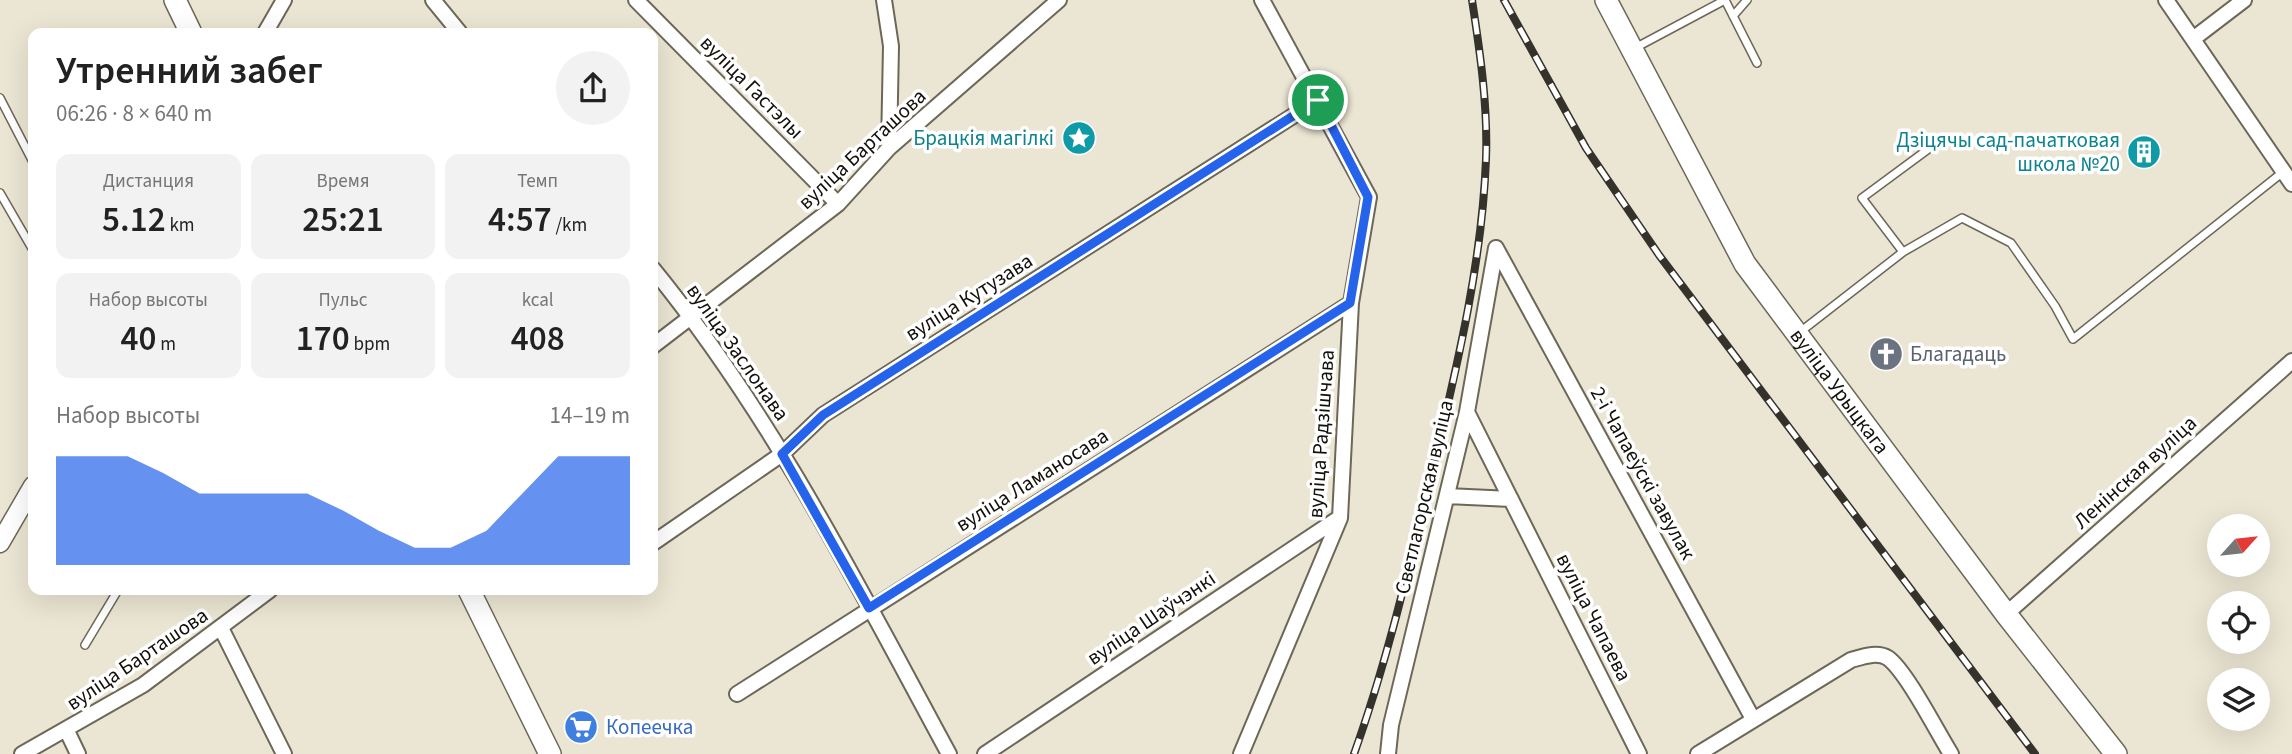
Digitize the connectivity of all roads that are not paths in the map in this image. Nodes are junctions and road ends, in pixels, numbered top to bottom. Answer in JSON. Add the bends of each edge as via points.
{"nodes":[{"id":1,"x":175,"y":0,"type":"edge"},
{"id":2,"x":284,"y":0,"type":"edge"},
{"id":3,"x":433,"y":0,"type":"edge"},
{"id":4,"x":636,"y":0,"type":"edge"},
{"id":5,"x":884,"y":0,"type":"edge"},
{"id":6,"x":1059,"y":0,"type":"edge"},
{"id":7,"x":1262,"y":0,"type":"edge"},
{"id":8,"x":1606,"y":0,"type":"edge"},
{"id":9,"x":1725,"y":0,"type":"edge"},
{"id":10,"x":1747,"y":0,"type":"edge"},
{"id":11,"x":2166,"y":0,"type":"edge"},
{"id":12,"x":2244,"y":0,"type":"edge"},
{"id":13,"x":1733,"y":16,"type":"junction"},
{"id":14,"x":189,"y":28,"type":"edge"},
{"id":15,"x":268,"y":28,"type":"edge"},
{"id":16,"x":456,"y":28,"type":"edge"},
{"id":17,"x":2193,"y":39,"type":"junction"},
{"id":18,"x":1632,"y":50,"type":"junction"},
{"id":19,"x":1757,"y":63,"type":"dead end"},
{"id":20,"x":0,"y":98,"type":"edge"},
{"id":21,"x":1318,"y":100,"type":"junction"},
{"id":22,"x":1942,"y":139,"type":"dead end"},
{"id":23,"x":889,"y":148,"type":"junction"},
{"id":24,"x":28,"y":152,"type":"edge"},
{"id":25,"x":2283,"y":171,"type":"junction"},
{"id":26,"x":2292,"y":184,"type":"edge"},
{"id":27,"x":0,"y":193,"type":"edge"},
{"id":28,"x":838,"y":204,"type":"junction"},
{"id":29,"x":28,"y":241,"type":"edge"},
{"id":30,"x":1496,"y":248,"type":"joint"},
{"id":31,"x":1903,"y":252,"type":"junction"},
{"id":32,"x":658,"y":275,"type":"edge"},
{"id":33,"x":1350,"y":303,"type":"junction"},
{"id":34,"x":692,"y":317,"type":"junction"},
{"id":35,"x":1796,"y":335,"type":"junction"},
{"id":36,"x":658,"y":342,"type":"edge"},
{"id":37,"x":2292,"y":361,"type":"edge"},
{"id":38,"x":1467,"y":412,"type":"junction"},
{"id":39,"x":782,"y":454,"type":"junction"},
{"id":40,"x":28,"y":495,"type":"edge"},
{"id":41,"x":1447,"y":496,"type":"junction"},
{"id":42,"x":1511,"y":499,"type":"junction"},
{"id":43,"x":1340,"y":517,"type":"junction"},
{"id":44,"x":658,"y":541,"type":"edge"},
{"id":45,"x":0,"y":543,"type":"edge"},
{"id":46,"x":115,"y":595,"type":"edge"},
{"id":47,"x":264,"y":595,"type":"edge"},
{"id":48,"x":471,"y":595,"type":"edge"},
{"id":49,"x":869,"y":608,"type":"junction"},
{"id":50,"x":2006,"y":614,"type":"junction"},
{"id":51,"x":221,"y":628,"type":"junction"},
{"id":52,"x":85,"y":645,"type":"dead end"},
{"id":53,"x":737,"y":694,"type":"dead end"},
{"id":54,"x":1753,"y":719,"type":"junction"},
{"id":55,"x":66,"y":731,"type":"junction"},
{"id":56,"x":22,"y":754,"type":"edge"},
{"id":57,"x":78,"y":754,"type":"edge"},
{"id":58,"x":284,"y":754,"type":"edge"},
{"id":59,"x":550,"y":754,"type":"edge"},
{"id":60,"x":949,"y":754,"type":"edge"},
{"id":61,"x":985,"y":754,"type":"edge"},
{"id":62,"x":1241,"y":754,"type":"edge"},
{"id":63,"x":1388,"y":754,"type":"edge"},
{"id":64,"x":1639,"y":754,"type":"edge"},
{"id":65,"x":1698,"y":754,"type":"edge"},
{"id":66,"x":1951,"y":754,"type":"edge"},
{"id":67,"x":2116,"y":754,"type":"edge"}],
"edges":[{"from":1,"to":14,"type":"main road"},
{"from":2,"to":15,"type":"street"},
{"from":3,"to":16,"type":"street"},
{"from":4,"to":28,"type":"street","name":"вуліца Гастэлы"},
{"from":5,"to":23,"type":"street","via":[[891,46]]},
{"from":6,"to":23,"type":"street","name":"вуліца Барташова"},
{"from":7,"to":21,"type":"street","name":"вуліца Радзішчава"},
{"from":8,"to":18,"type":"main road","name":"вуліца Урыцкага"},
{"from":9,"to":13,"type":"lane"},
{"from":9,"to":18,"type":"lane"},
{"from":10,"to":13,"type":"lane"},
{"from":11,"to":17,"type":"street"},
{"from":12,"to":17,"type":"street"},
{"from":13,"to":19,"type":"lane"},
{"from":17,"to":25,"type":"street"},
{"from":18,"to":35,"type":"main road","name":"вуліца Урыцкага","via":[[1745,264]]},
{"from":20,"to":24,"type":"lane"},
{"from":21,"to":33,"type":"street","name":"вуліца Радзішчава","via":[[1368,197]]},
{"from":21,"to":39,"type":"street","name":"вуліца Кутузава","via":[[823,415]]},
{"from":22,"to":31,"type":"lane","via":[[1862,198]]},
{"from":23,"to":28,"type":"street","name":"вуліца Барташова"},
{"from":25,"to":26,"type":"street"},
{"from":25,"to":31,"type":"lane","via":[[2073,338],[2011,243],[1962,218]]},
{"from":27,"to":29,"type":"lane"},
{"from":28,"to":34,"type":"street","name":"вуліца Барташова"},
{"from":30,"to":38,"type":"street","name":"Светлагорская вуліца"},
{"from":30,"to":54,"type":"street","name":"2-і Чапаеўскі завулак"},
{"from":31,"to":35,"type":"lane"},
{"from":32,"to":34,"type":"street","name":"вуліца Заслонава"},
{"from":33,"to":43,"type":"street","name":"вуліца Радзішчава"},
{"from":33,"to":49,"type":"street","name":"вуліца Ламаносава"},
{"from":34,"to":36,"type":"street","name":"вуліца Барташова"},
{"from":34,"to":39,"type":"street","name":"вуліца Заслонава"},
{"from":35,"to":50,"type":"main road","name":"вуліца Урыцкага"},
{"from":37,"to":50,"type":"street","name":"Ленінская вуліца"},
{"from":38,"to":41,"type":"street","name":"Светлагорская вуліца"},
{"from":38,"to":42,"type":"street","name":"вуліца Чапаева"},
{"from":39,"to":44,"type":"street","name":"вуліца Кутузава"},
{"from":39,"to":49,"type":"street","name":"вуліца Заслонава"},
{"from":40,"to":45,"type":"street"},
{"from":41,"to":42,"type":"street"},
{"from":41,"to":63,"type":"street","name":"Светлагорская вуліца","via":[[1391,725]]},
{"from":42,"to":64,"type":"street","name":"вуліца Чапаева"},
{"from":43,"to":61,"type":"street","name":"вуліца Шаўчэнкі"},
{"from":43,"to":62,"type":"street","name":"вуліца Радзішчава"},
{"from":46,"to":52,"type":"lane"},
{"from":47,"to":51,"type":"street","name":"вуліца Барташова"},
{"from":48,"to":59,"type":"main road"},
{"from":49,"to":53,"type":"street","name":"вуліца Ламаносава"},
{"from":49,"to":60,"type":"street","name":"вуліца Заслонава"},
{"from":50,"to":67,"type":"main road","name":"вуліца Урыцкага"},
{"from":51,"to":55,"type":"street","name":"вуліца Барташова","via":[[143,685]]},
{"from":51,"to":58,"type":"street"},
{"from":54,"to":65,"type":"street"},
{"from":54,"to":66,"type":"street","via":[[1851,660],[1871,654],[1887,658]]},
{"from":55,"to":56,"type":"street","name":"вуліца Барташова"},
{"from":55,"to":57,"type":"street"}]}
